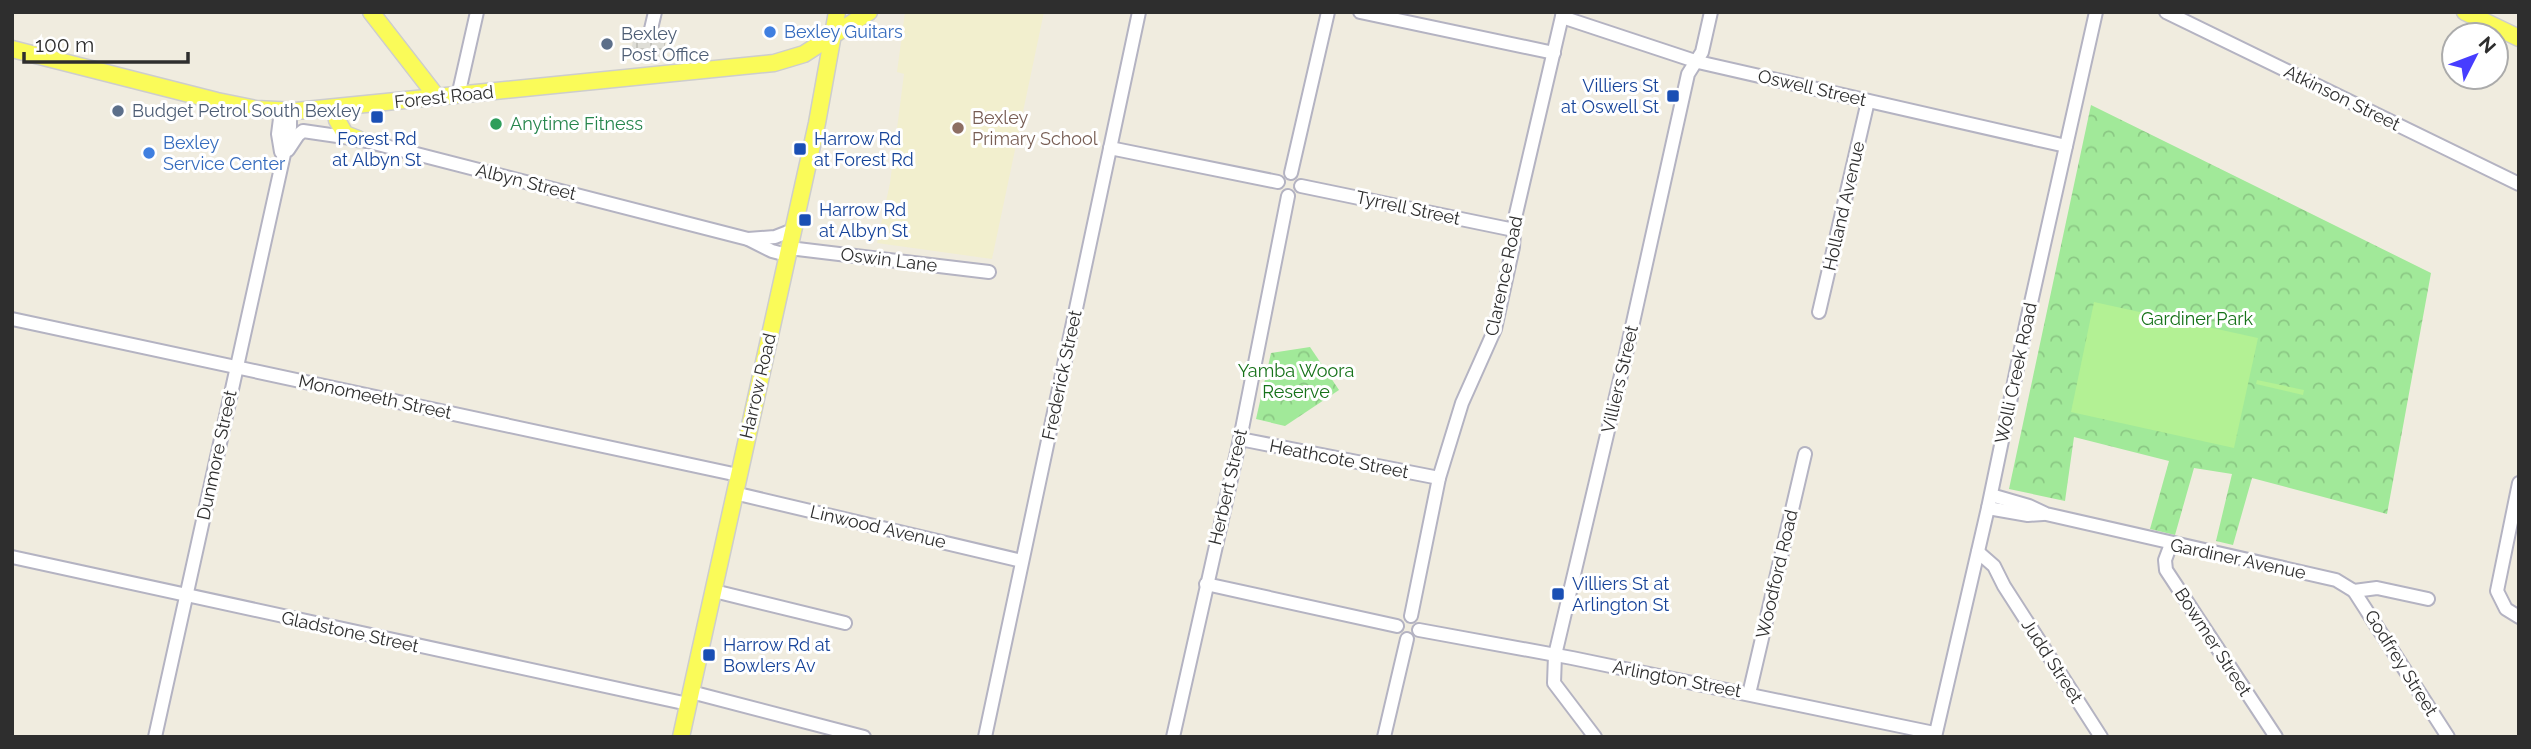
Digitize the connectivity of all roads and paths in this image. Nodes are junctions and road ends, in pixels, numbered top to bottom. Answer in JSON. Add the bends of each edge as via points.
{"nodes":[{"id":1,"x":371,"y":12,"type":"edge"},
{"id":2,"x":477,"y":12,"type":"edge"},
{"id":3,"x":655,"y":12,"type":"edge"},
{"id":4,"x":837,"y":12,"type":"edge"},
{"id":5,"x":869,"y":12,"type":"edge"},
{"id":6,"x":1139,"y":12,"type":"edge"},
{"id":7,"x":1328,"y":12,"type":"edge"},
{"id":8,"x":1360,"y":12,"type":"edge"},
{"id":9,"x":1712,"y":12,"type":"edge"},
{"id":10,"x":2166,"y":12,"type":"edge"},
{"id":11,"x":2465,"y":12,"type":"edge"},
{"id":12,"x":2095,"y":13,"type":"edge"},
{"id":13,"x":1562,"y":15,"type":"edge"},
{"id":14,"x":651,"y":29,"type":"dead end"},
{"id":15,"x":833,"y":36,"type":"junction"},
{"id":16,"x":2519,"y":37,"type":"edge"},
{"id":17,"x":12,"y":49,"type":"edge"},
{"id":18,"x":1554,"y":53,"type":"junction"},
{"id":19,"x":1698,"y":62,"type":"junction"},
{"id":20,"x":458,"y":96,"type":"junction"},
{"id":21,"x":437,"y":97,"type":"junction"},
{"id":22,"x":1868,"y":101,"type":"junction"},
{"id":23,"x":342,"y":107,"type":"junction"},
{"id":24,"x":285,"y":111,"type":"junction"},
{"id":25,"x":303,"y":131,"type":"joint"},
{"id":26,"x":358,"y":139,"type":"junction"},
{"id":27,"x":2066,"y":146,"type":"junction"},
{"id":28,"x":1110,"y":148,"type":"junction"},
{"id":29,"x":278,"y":173,"type":"junction"},
{"id":30,"x":1291,"y":173,"type":"junction"},
{"id":31,"x":1278,"y":182,"type":"junction"},
{"id":32,"x":2519,"y":184,"type":"edge"},
{"id":33,"x":1301,"y":186,"type":"junction"},
{"id":34,"x":1288,"y":196,"type":"junction"},
{"id":35,"x":793,"y":230,"type":"junction"},
{"id":36,"x":1514,"y":230,"type":"junction"},
{"id":37,"x":748,"y":239,"type":"junction"},
{"id":38,"x":788,"y":252,"type":"junction"},
{"id":39,"x":989,"y":272,"type":"dead end"},
{"id":40,"x":1819,"y":312,"type":"dead end"},
{"id":41,"x":12,"y":319,"type":"edge"},
{"id":42,"x":236,"y":368,"type":"junction"},
{"id":43,"x":1240,"y":439,"type":"junction"},
{"id":44,"x":1805,"y":454,"type":"dead end"},
{"id":45,"x":738,"y":475,"type":"junction"},
{"id":46,"x":1438,"y":478,"type":"junction"},
{"id":47,"x":2519,"y":483,"type":"edge"},
{"id":48,"x":734,"y":493,"type":"junction"},
{"id":49,"x":1989,"y":502,"type":"junction"},
{"id":50,"x":2171,"y":544,"type":"junction"},
{"id":51,"x":12,"y":558,"type":"edge"},
{"id":52,"x":1977,"y":558,"type":"junction"},
{"id":53,"x":1022,"y":561,"type":"junction"},
{"id":54,"x":1206,"y":584,"type":"junction"},
{"id":55,"x":2354,"y":590,"type":"junction"},
{"id":56,"x":714,"y":591,"type":"junction"},
{"id":57,"x":186,"y":596,"type":"junction"},
{"id":58,"x":2428,"y":599,"type":"dead end"},
{"id":59,"x":1411,"y":616,"type":"junction"},
{"id":60,"x":2519,"y":617,"type":"edge"},
{"id":61,"x":845,"y":623,"type":"dead end"},
{"id":62,"x":1397,"y":626,"type":"junction"},
{"id":63,"x":1419,"y":630,"type":"junction"},
{"id":64,"x":1407,"y":639,"type":"junction"},
{"id":65,"x":1555,"y":655,"type":"junction"},
{"id":66,"x":1749,"y":694,"type":"junction"},
{"id":67,"x":690,"y":698,"type":"junction"},
{"id":68,"x":1934,"y":735,"type":"edge"},
{"id":69,"x":155,"y":737,"type":"edge"},
{"id":70,"x":681,"y":737,"type":"edge"},
{"id":71,"x":864,"y":737,"type":"edge"},
{"id":72,"x":985,"y":737,"type":"edge"},
{"id":73,"x":1173,"y":737,"type":"edge"},
{"id":74,"x":1384,"y":737,"type":"edge"},
{"id":75,"x":1595,"y":737,"type":"edge"},
{"id":76,"x":2101,"y":737,"type":"edge"},
{"id":77,"x":2276,"y":737,"type":"edge"},
{"id":78,"x":2448,"y":737,"type":"edge"}],
"edges":[{"from":1,"to":21,"type":"main road"},
{"from":2,"to":20,"type":"street"},
{"from":3,"to":14,"type":"street"},
{"from":4,"to":15,"type":"main road","name":"Harrow Road"},
{"from":5,"to":15,"type":"main road","name":"Forest Road"},
{"from":6,"to":28,"type":"street","name":"Frederick Street"},
{"from":7,"to":30,"type":"street"},
{"from":8,"to":18,"type":"street"},
{"from":9,"to":19,"type":"street","name":"Villiers Street"},
{"from":10,"to":32,"type":"street","name":"Atkinson Street"},
{"from":11,"to":16,"type":"main road"},
{"from":12,"to":27,"type":"street","name":"Wolli Creek Road"},
{"from":13,"to":18,"type":"street","name":"Clarence Road"},
{"from":13,"to":19,"type":"street","name":"Oswell Street"},
{"from":15,"to":20,"type":"main road","name":"Forest Road","via":[[804,54],[774,63]]},
{"from":15,"to":35,"type":"main road","name":"Harrow Road"},
{"from":17,"to":24,"type":"main road","name":"Forest Road","via":[[217,102]]},
{"from":18,"to":36,"type":"street","name":"Clarence Road"},
{"from":19,"to":22,"type":"street","name":"Oswell Street"},
{"from":19,"to":65,"type":"street","name":"Villiers Street","via":[[1688,74]]},
{"from":20,"to":21,"type":"main road","name":"Forest Road"},
{"from":21,"to":23,"type":"main road","name":"Forest Road"},
{"from":22,"to":27,"type":"street","name":"Oswell Street"},
{"from":22,"to":40,"type":"street","name":"Holland Avenue"},
{"from":23,"to":24,"type":"main road","name":"Forest Road"},
{"from":23,"to":26,"type":"main road"},
{"from":24,"to":29,"type":"street","name":"Dunmore Street"},
{"from":25,"to":26,"type":"street","name":"Albyn Street"},
{"from":25,"to":29,"type":"street","name":"Dunmore Street"},
{"from":26,"to":37,"type":"street","name":"Albyn Street"},
{"from":27,"to":49,"type":"street","name":"Wolli Creek Road"},
{"from":28,"to":31,"type":"street"},
{"from":28,"to":53,"type":"street","name":"Frederick Street"},
{"from":29,"to":42,"type":"street","name":"Dunmore Street"},
{"from":30,"to":31,"type":"street"},
{"from":30,"to":33,"type":"street","via":[[1299,177]]},
{"from":31,"to":34,"type":"street","via":[[1280,191]]},
{"from":33,"to":34,"type":"street"},
{"from":33,"to":36,"type":"street","name":"Tyrrell Street"},
{"from":34,"to":43,"type":"street","name":"Herbert Street"},
{"from":35,"to":37,"type":"street","name":"Albyn Street"},
{"from":35,"to":38,"type":"main road","name":"Harrow Road"},
{"from":36,"to":46,"type":"street","name":"Clarence Road","via":[[1495,329],[1462,403]]},
{"from":37,"to":38,"type":"street","name":"Albyn Street","via":[[772,251]]},
{"from":38,"to":39,"type":"street","name":"Oswin Lane"},
{"from":38,"to":45,"type":"main road","name":"Harrow Road"},
{"from":41,"to":42,"type":"street","name":"Monomeeth Street"},
{"from":42,"to":45,"type":"street","name":"Monomeeth Street"},
{"from":42,"to":57,"type":"street","name":"Dunmore Street"},
{"from":43,"to":46,"type":"street","name":"Heathcote Street"},
{"from":43,"to":54,"type":"street","name":"Herbert Street"},
{"from":44,"to":66,"type":"street","name":"Woodford Road"},
{"from":45,"to":48,"type":"main road","name":"Harrow Road"},
{"from":46,"to":59,"type":"street","name":"Clarence Road"},
{"from":47,"to":60,"type":"street","via":[[2497,591],[2506,609]]},
{"from":48,"to":53,"type":"street","name":"Linwood Avenue"},
{"from":48,"to":56,"type":"main road","name":"Harrow Road"},
{"from":49,"to":50,"type":"street","name":"Gardiner Avenue","via":[[2029,506]]},
{"from":49,"to":52,"type":"street","name":"Wolli Creek Road"},
{"from":50,"to":55,"type":"street","name":"Gardiner Avenue","via":[[2336,580]]},
{"from":50,"to":77,"type":"street","name":"Bowmer Street","via":[[2166,570]]},
{"from":51,"to":57,"type":"street","name":"Gladstone Street"},
{"from":52,"to":68,"type":"street","name":"Wolli Creek Road"},
{"from":52,"to":76,"type":"street","name":"Judd Street","via":[[1994,566]]},
{"from":53,"to":72,"type":"street","name":"Frederick Street"},
{"from":54,"to":62,"type":"street"},
{"from":54,"to":73,"type":"street","name":"Herbert Street"},
{"from":55,"to":58,"type":"street","name":"Gardiner Avenue","via":[[2377,587]]},
{"from":55,"to":78,"type":"street","name":"Godfrey Street"},
{"from":56,"to":61,"type":"street"},
{"from":56,"to":67,"type":"main road","name":"Harrow Road"},
{"from":57,"to":67,"type":"street","name":"Gladstone Street"},
{"from":57,"to":69,"type":"street","name":"Dunmore Street"},
{"from":59,"to":62,"type":"street","via":[[1402,617]]},
{"from":59,"to":63,"type":"street","via":[[1418,621]]},
{"from":62,"to":64,"type":"street"},
{"from":63,"to":64,"type":"street"},
{"from":63,"to":65,"type":"street","name":"Arlington Street"},
{"from":64,"to":74,"type":"street"},
{"from":65,"to":66,"type":"street","name":"Arlington Street"},
{"from":65,"to":75,"type":"street","name":"Villiers Street","via":[[1554,683]]},
{"from":66,"to":68,"type":"street","name":"Arlington Street"},
{"from":67,"to":70,"type":"main road","name":"Harrow Road"},
{"from":67,"to":71,"type":"street","name":"Gladstone Street"}]}
